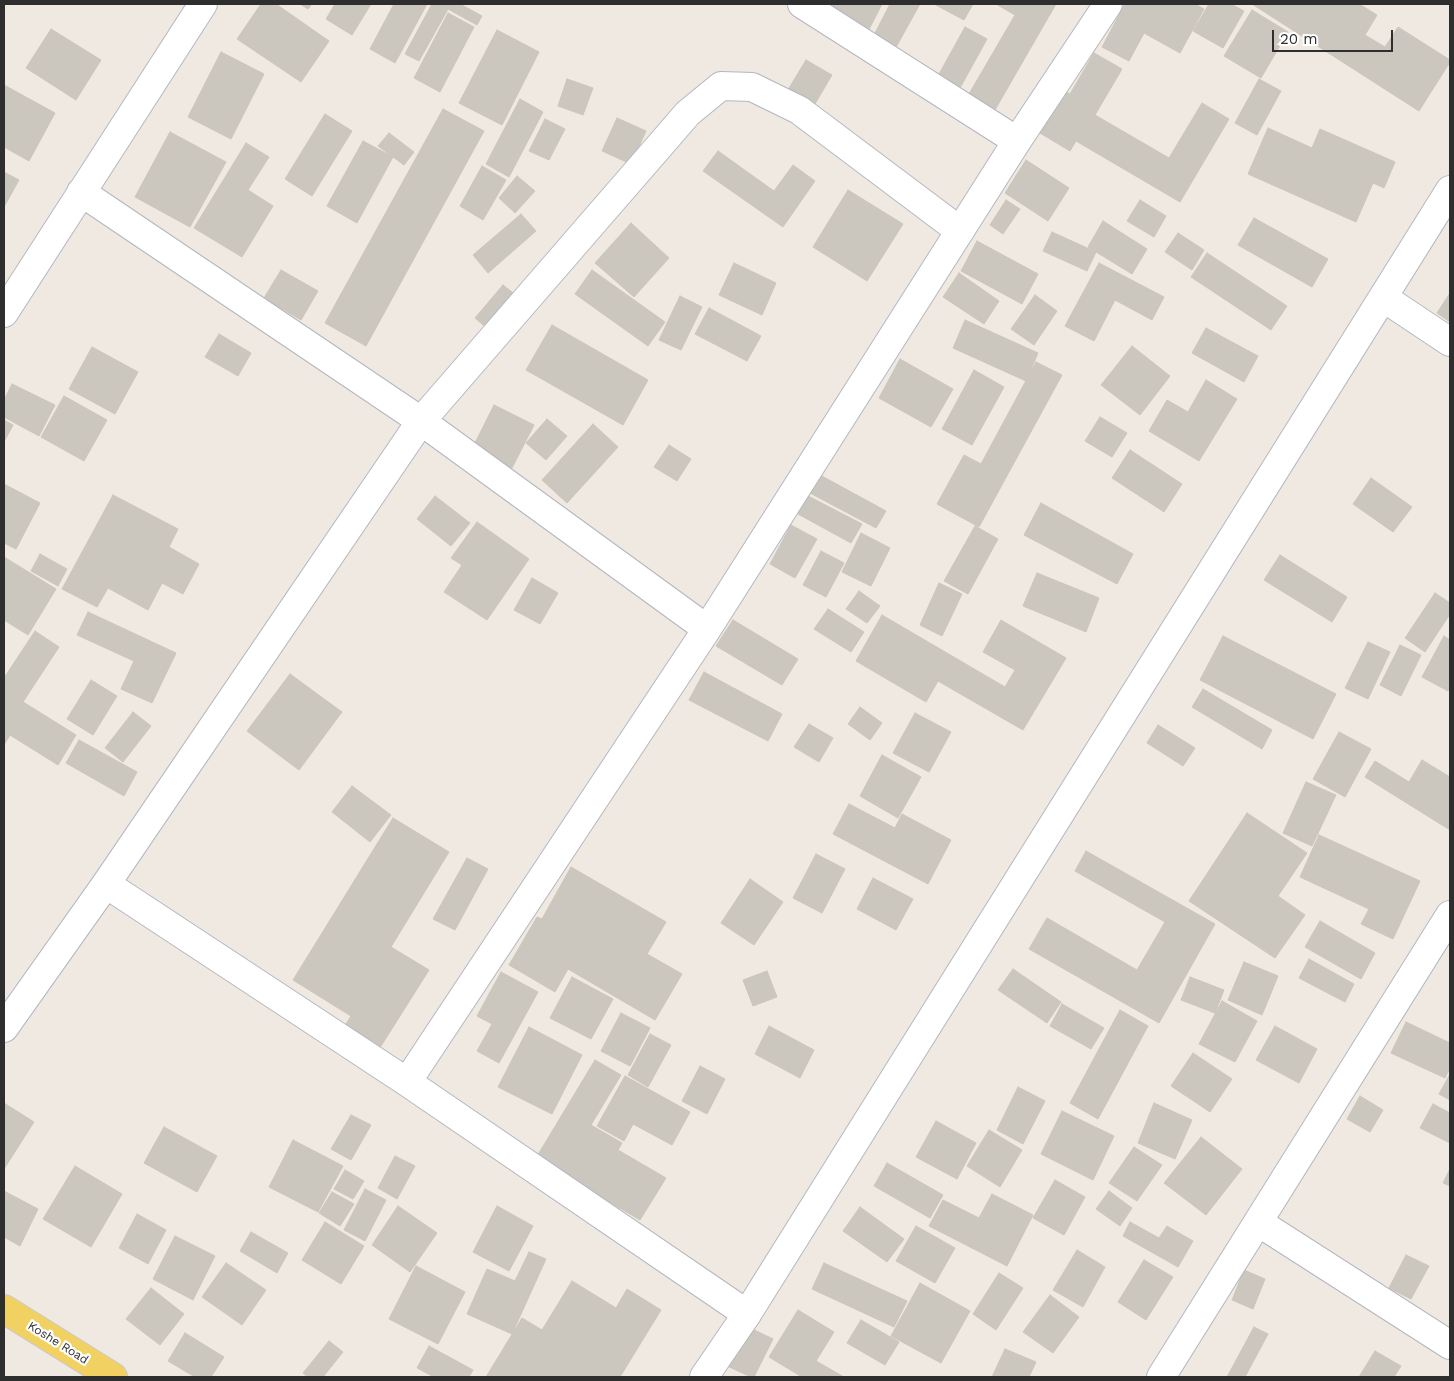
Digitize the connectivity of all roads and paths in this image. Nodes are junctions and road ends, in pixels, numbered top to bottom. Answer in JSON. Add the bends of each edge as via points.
{"nodes":[{"id":1,"x":203,"y":4,"type":"edge"},
{"id":2,"x":802,"y":4,"type":"edge"},
{"id":3,"x":1108,"y":4,"type":"edge"},
{"id":4,"x":1017,"y":141,"type":"junction"},
{"id":5,"x":1450,"y":190,"type":"edge"},
{"id":6,"x":81,"y":192,"type":"junction"},
{"id":7,"x":960,"y":231,"type":"junction"},
{"id":8,"x":1384,"y":298,"type":"junction"},
{"id":9,"x":4,"y":313,"type":"edge"},
{"id":10,"x":1450,"y":342,"type":"edge"},
{"id":11,"x":421,"y":421,"type":"junction"},
{"id":12,"x":707,"y":629,"type":"junction"},
{"id":13,"x":106,"y":884,"type":"junction"},
{"id":14,"x":1450,"y":915,"type":"edge"},
{"id":15,"x":4,"y":1028,"type":"edge"},
{"id":16,"x":407,"y":1082,"type":"junction"},
{"id":17,"x":1258,"y":1222,"type":"junction"},
{"id":18,"x":4,"y":1309,"type":"edge"},
{"id":19,"x":747,"y":1314,"type":"junction"},
{"id":20,"x":1450,"y":1345,"type":"edge"},
{"id":21,"x":113,"y":1377,"type":"edge"},
{"id":22,"x":704,"y":1377,"type":"edge"},
{"id":23,"x":1161,"y":1377,"type":"edge"}],
"edges":[{"from":1,"to":6,"type":"street"},
{"from":2,"to":4,"type":"street"},
{"from":3,"to":4,"type":"street"},
{"from":4,"to":7,"type":"street"},
{"from":5,"to":8,"type":"street"},
{"from":6,"to":9,"type":"street"},
{"from":6,"to":11,"type":"street"},
{"from":7,"to":11,"type":"street","via":[[798,110],[752,87],[721,86],[688,113]]},
{"from":7,"to":12,"type":"street"},
{"from":8,"to":10,"type":"street"},
{"from":8,"to":19,"type":"street"},
{"from":11,"to":12,"type":"street"},
{"from":11,"to":13,"type":"street"},
{"from":12,"to":16,"type":"street"},
{"from":13,"to":15,"type":"street"},
{"from":13,"to":16,"type":"street"},
{"from":14,"to":17,"type":"street"},
{"from":16,"to":19,"type":"street"},
{"from":17,"to":20,"type":"street"},
{"from":17,"to":23,"type":"street"},
{"from":18,"to":21,"type":"main road","name":"Koshe Road"},
{"from":19,"to":22,"type":"street"}]}
